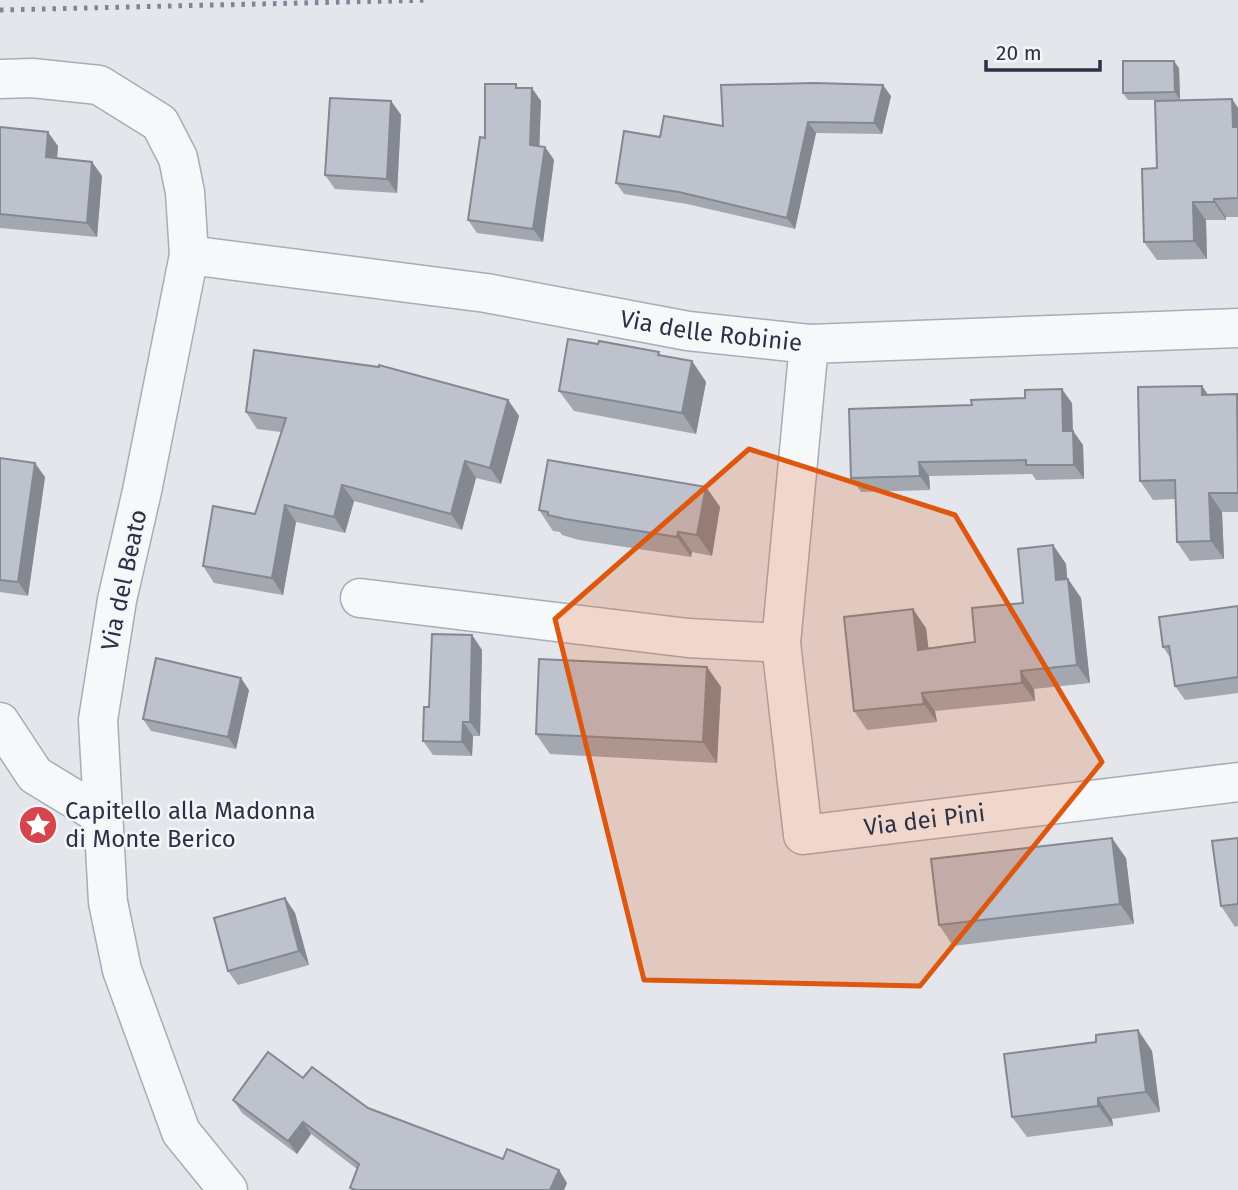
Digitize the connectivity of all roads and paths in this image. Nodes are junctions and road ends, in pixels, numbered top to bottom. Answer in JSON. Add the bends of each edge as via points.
{"nodes":[{"id":1,"x":0,"y":79,"type":"edge"},
{"id":2,"x":189,"y":255,"type":"junction"},
{"id":3,"x":1238,"y":328,"type":"edge"},
{"id":4,"x":808,"y":344,"type":"junction"},
{"id":5,"x":360,"y":598,"type":"dead end"},
{"id":6,"x":781,"y":643,"type":"junction"},
{"id":7,"x":0,"y":722,"type":"edge"},
{"id":8,"x":1238,"y":782,"type":"edge"},
{"id":9,"x":104,"y":817,"type":"junction"},
{"id":10,"x":228,"y":1190,"type":"edge"}],
"edges":[{"from":1,"to":2,"type":"street","name":"Via del Beato","via":[[99,85],[160,123],[178,158]]},
{"from":2,"to":4,"type":"street","name":"Via delle Robinie","via":[[486,293],[688,331]]},
{"from":2,"to":9,"type":"street","name":"Via del Beato","via":[[117,600],[98,720]]},
{"from":3,"to":4,"type":"street","name":"Via delle Robinie"},
{"from":4,"to":6,"type":"street","name":"Via dei Pini"},
{"from":5,"to":6,"type":"street","via":[[688,638]]},
{"from":6,"to":8,"type":"street","name":"Via dei Pini","via":[[803,835]]},
{"from":7,"to":9,"type":"street","via":[[35,775]]},
{"from":9,"to":10,"type":"street","name":"Via del Beato","via":[[108,902],[122,970],[181,1132]]}]}
